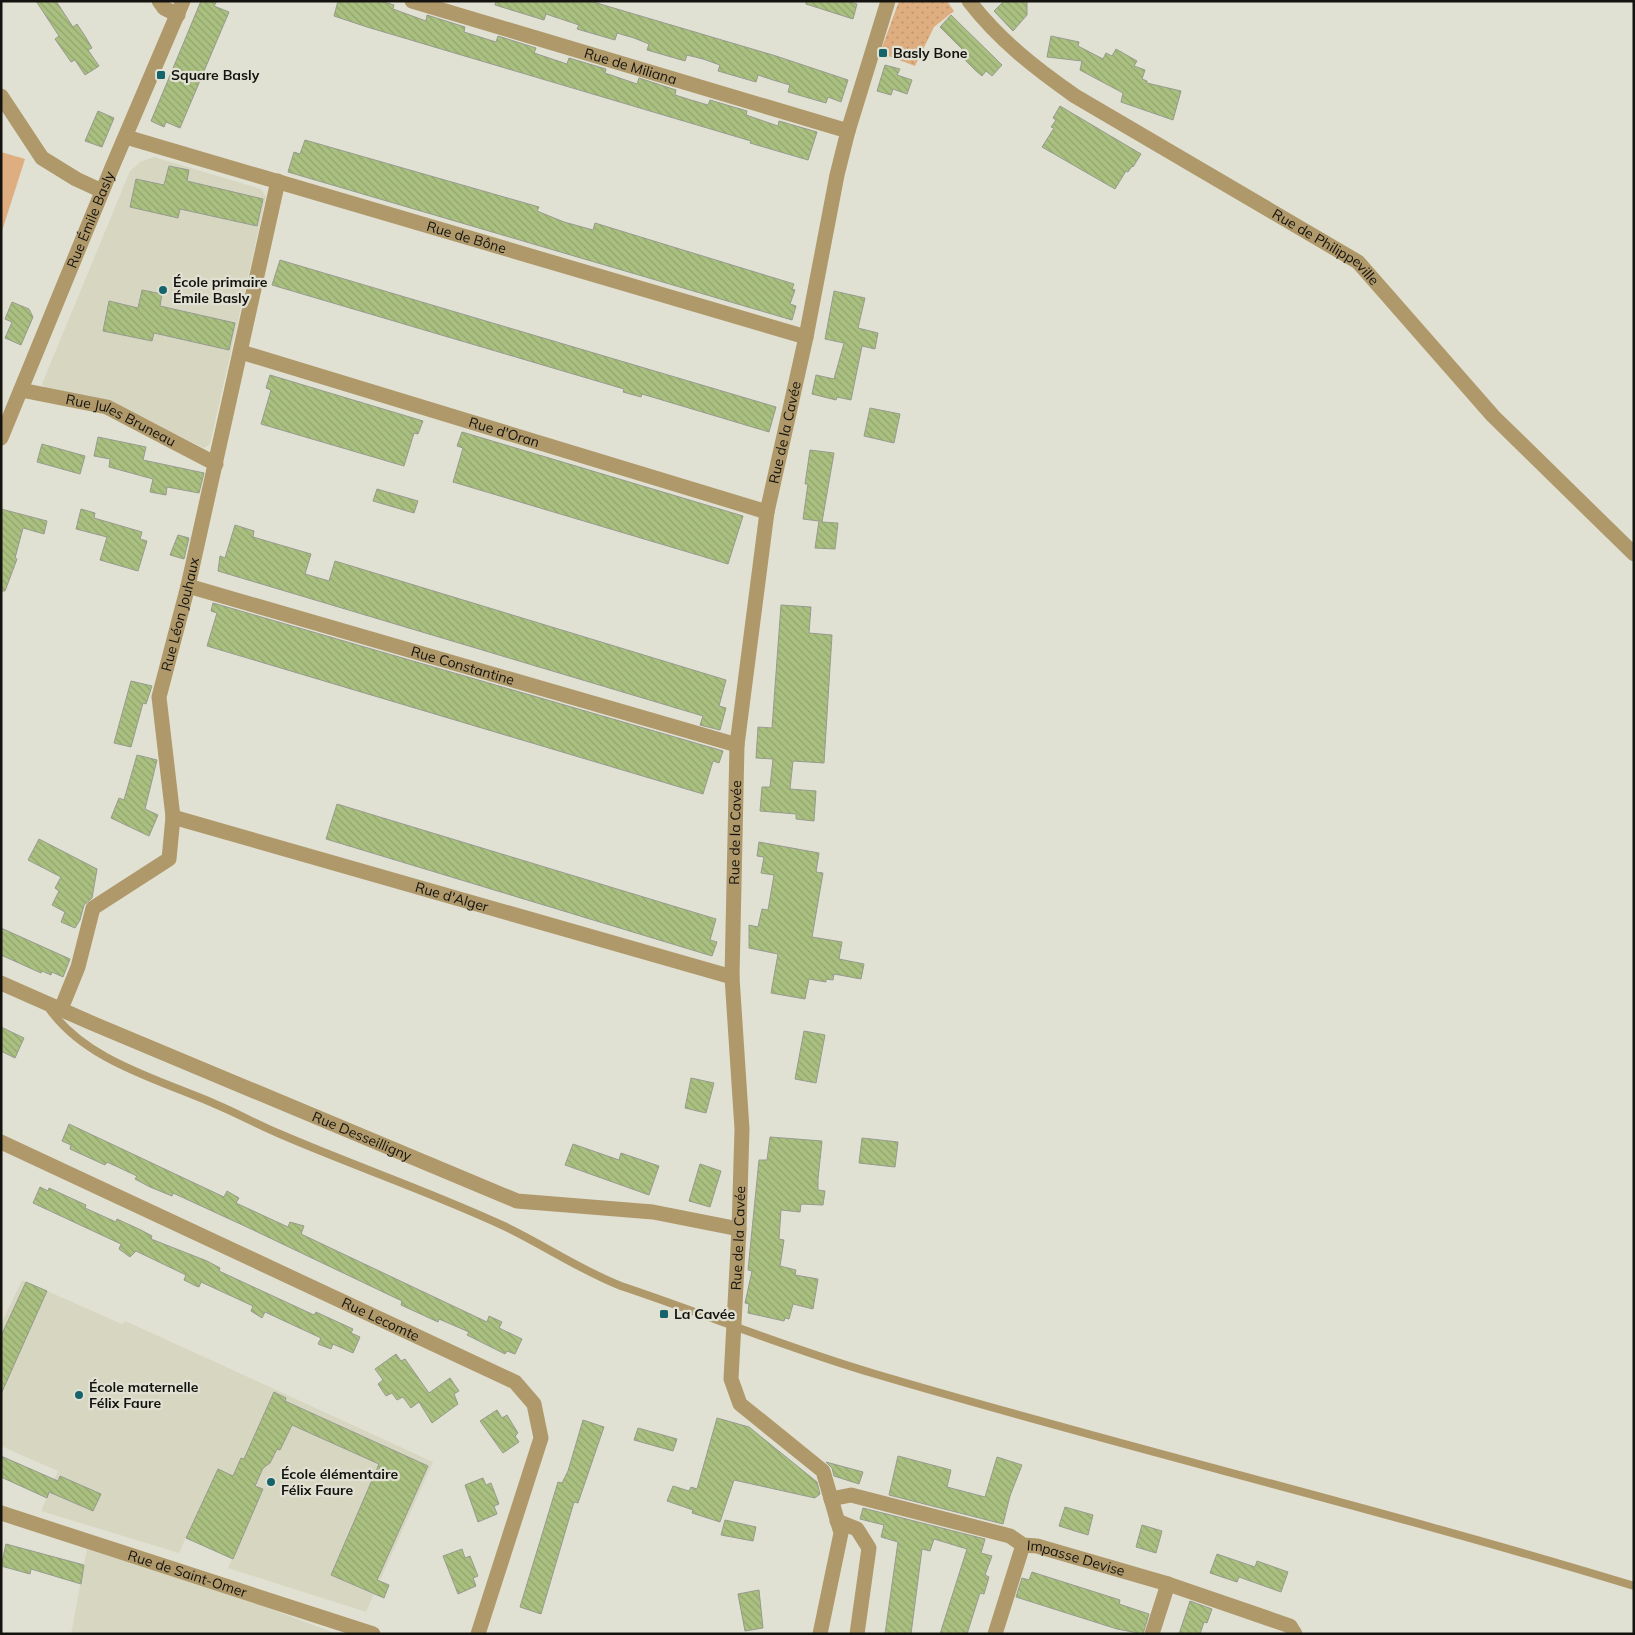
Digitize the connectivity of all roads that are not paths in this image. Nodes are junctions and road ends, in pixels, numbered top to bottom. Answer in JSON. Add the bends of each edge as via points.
{"nodes":[{"id":1,"x":159,"y":1,"type":"edge"},
{"id":2,"x":412,"y":1,"type":"edge"},
{"id":3,"x":888,"y":1,"type":"edge"},
{"id":4,"x":969,"y":1,"type":"edge"},
{"id":5,"x":180,"y":8,"type":"edge"},
{"id":6,"x":1,"y":96,"type":"edge"},
{"id":7,"x":848,"y":131,"type":"junction"},
{"id":8,"x":126,"y":137,"type":"junction"},
{"id":9,"x":278,"y":181,"type":"junction"},
{"id":10,"x":102,"y":191,"type":"junction"},
{"id":11,"x":806,"y":337,"type":"junction"},
{"id":12,"x":241,"y":352,"type":"junction"},
{"id":13,"x":21,"y":390,"type":"junction"},
{"id":14,"x":1,"y":438,"type":"edge"},
{"id":15,"x":216,"y":464,"type":"junction"},
{"id":16,"x":767,"y":512,"type":"junction"},
{"id":17,"x":1634,"y":554,"type":"edge"},
{"id":18,"x":188,"y":586,"type":"junction"},
{"id":19,"x":737,"y":745,"type":"junction"},
{"id":20,"x":172,"y":817,"type":"junction"},
{"id":21,"x":732,"y":977,"type":"junction"},
{"id":22,"x":1,"y":983,"type":"edge"},
{"id":23,"x":45,"y":1003,"type":"junction"},
{"id":24,"x":61,"y":1009,"type":"junction"},
{"id":25,"x":3,"y":1146,"type":"edge"},
{"id":26,"x":739,"y":1229,"type":"junction"},
{"id":27,"x":735,"y":1325,"type":"junction"},
{"id":28,"x":831,"y":1499,"type":"junction"},
{"id":29,"x":1,"y":1513,"type":"edge"},
{"id":30,"x":837,"y":1521,"type":"junction"},
{"id":31,"x":1023,"y":1545,"type":"junction"},
{"id":32,"x":1168,"y":1584,"type":"junction"},
{"id":33,"x":1634,"y":1586,"type":"edge"},
{"id":34,"x":1293,"y":1630,"type":"edge"},
{"id":35,"x":373,"y":1634,"type":"edge"},
{"id":36,"x":478,"y":1634,"type":"edge"},
{"id":37,"x":820,"y":1634,"type":"edge"},
{"id":38,"x":857,"y":1634,"type":"edge"},
{"id":39,"x":995,"y":1634,"type":"edge"},
{"id":40,"x":1152,"y":1634,"type":"edge"}],
"edges":[{"from":1,"to":5,"type":"street","via":[[164,8]]},
{"from":2,"to":7,"type":"street","name":"Rue de Miliana"},
{"from":3,"to":7,"type":"street","name":"Rue de la Cavée"},
{"from":4,"to":17,"type":"street","name":"Rue de Philippeville","via":[[1003,41],[1075,96],[1358,262],[1493,416]]},
{"from":5,"to":8,"type":"street","name":"Rue Émile Basly"},
{"from":6,"to":10,"type":"street","via":[[42,158]]},
{"from":7,"to":11,"type":"street","name":"Rue de la Cavée"},
{"from":8,"to":9,"type":"street","name":"Rue de Bône"},
{"from":8,"to":10,"type":"street","name":"Rue Émile Basly"},
{"from":9,"to":11,"type":"street","name":"Rue de Bône"},
{"from":9,"to":12,"type":"street","name":"Rue Léon Jouhaux"},
{"from":10,"to":13,"type":"street","name":"Rue Émile Basly"},
{"from":11,"to":16,"type":"street","name":"Rue de la Cavée"},
{"from":12,"to":15,"type":"street","name":"Rue Léon Jouhaux"},
{"from":12,"to":16,"type":"street","name":"Rue d'Oran"},
{"from":13,"to":14,"type":"street","name":"Rue Émile Basly"},
{"from":13,"to":15,"type":"street","name":"Rue Jules Bruneau","via":[[107,407]]},
{"from":15,"to":18,"type":"street","name":"Rue Léon Jouhaux"},
{"from":16,"to":19,"type":"street","name":"Rue de la Cavée"},
{"from":18,"to":19,"type":"street","name":"Rue Constantine"},
{"from":18,"to":20,"type":"street","name":"Rue Léon Jouhaux","via":[[159,697]]},
{"from":19,"to":21,"type":"street","name":"Rue de la Cavée"},
{"from":20,"to":21,"type":"street","name":"Rue d'Alger"},
{"from":20,"to":24,"type":"street","name":"Rue Léon Jouhaux","via":[[169,859],[93,908],[78,967]]},
{"from":21,"to":26,"type":"street","name":"Rue de la Cavée","via":[[742,1129]]},
{"from":22,"to":23,"type":"street","name":"Rue Desseilligny"},
{"from":23,"to":24,"type":"street","name":"Rue Desseilligny"},
{"from":23,"to":27,"type":"lane","via":[[58,1022],[85,1044],[138,1072],[278,1134],[505,1227],[596,1277]]},
{"from":24,"to":26,"type":"street","name":"Rue Desseilligny","via":[[517,1201],[653,1212]]},
{"from":25,"to":36,"type":"street","name":"Rue Lecomte","via":[[515,1382],[534,1404],[541,1438]]},
{"from":26,"to":27,"type":"street","name":"Rue de la Cavée"},
{"from":27,"to":28,"type":"street","name":"Rue de la Cavée","via":[[731,1379],[740,1404],[823,1471]]},
{"from":27,"to":33,"type":"lane","via":[[905,1382],[1505,1547]]},
{"from":28,"to":30,"type":"street","name":"Rue de la Cavée"},
{"from":28,"to":31,"type":"street","name":"Impasse Devise","via":[[851,1496],[1010,1536]]},
{"from":29,"to":35,"type":"street","name":"Rue de Saint-Omer"},
{"from":30,"to":37,"type":"street","name":"Rue de la Cavée","via":[[841,1533]]},
{"from":30,"to":38,"type":"street","via":[[857,1529],[869,1548]]},
{"from":31,"to":32,"type":"street","name":"Impasse Devise","via":[[1037,1546]]},
{"from":31,"to":39,"type":"street"},
{"from":32,"to":34,"type":"street","name":"Impasse Devise"},
{"from":32,"to":40,"type":"street"}]}
